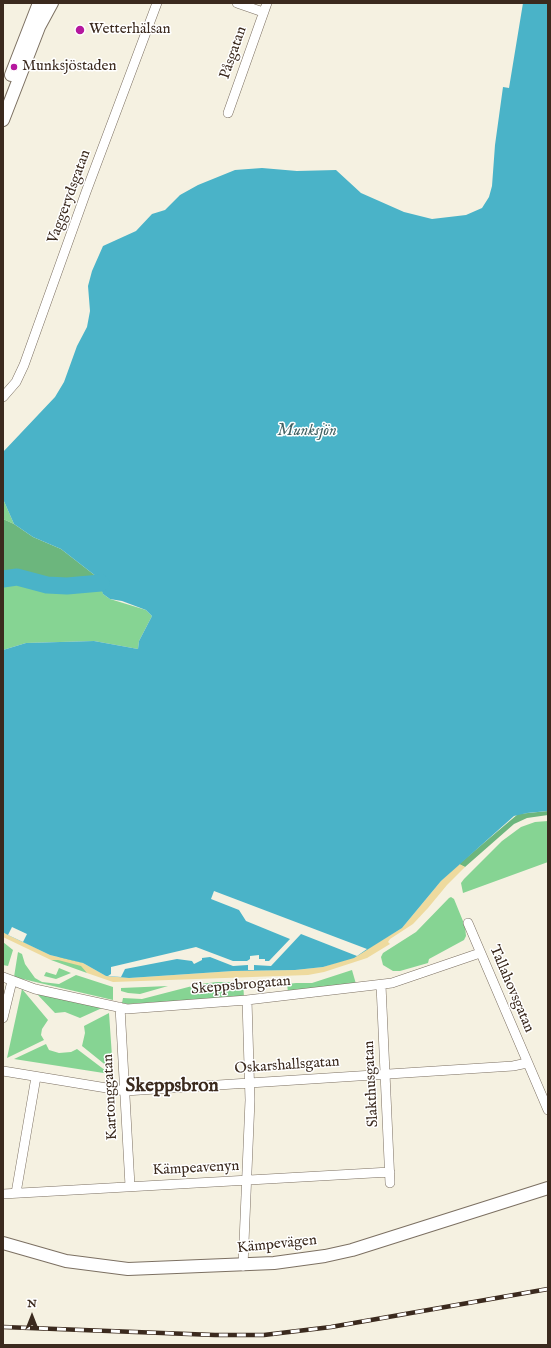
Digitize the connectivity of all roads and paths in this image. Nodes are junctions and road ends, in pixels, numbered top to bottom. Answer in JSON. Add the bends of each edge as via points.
{"nodes":[{"id":1,"x":39,"y":3,"type":"edge"},
{"id":2,"x":52,"y":3,"type":"edge"},
{"id":3,"x":157,"y":3,"type":"edge"},
{"id":4,"x":237,"y":3,"type":"edge"},
{"id":5,"x":267,"y":3,"type":"edge"},
{"id":6,"x":263,"y":12,"type":"junction"},
{"id":7,"x":3,"y":96,"type":"edge"},
{"id":8,"x":228,"y":113,"type":"dead end"},
{"id":9,"x":3,"y":120,"type":"edge"},
{"id":10,"x":3,"y":396,"type":"edge"},
{"id":11,"x":468,"y":923,"type":"dead end"},
{"id":12,"x":480,"y":953,"type":"junction"},
{"id":13,"x":7,"y":979,"type":"edge"},
{"id":14,"x":381,"y":985,"type":"junction"},
{"id":15,"x":247,"y":1000,"type":"junction"},
{"id":16,"x":120,"y":1007,"type":"junction"},
{"id":17,"x":3,"y":1018,"type":"edge"},
{"id":18,"x":527,"y":1063,"type":"junction"},
{"id":19,"x":3,"y":1071,"type":"edge"},
{"id":20,"x":386,"y":1074,"type":"junction"},
{"id":21,"x":36,"y":1077,"type":"junction"},
{"id":22,"x":250,"y":1083,"type":"junction"},
{"id":23,"x":125,"y":1091,"type":"junction"},
{"id":24,"x":548,"y":1110,"type":"edge"},
{"id":25,"x":390,"y":1172,"type":"junction"},
{"id":26,"x":246,"y":1180,"type":"junction"},
{"id":27,"x":390,"y":1183,"type":"dead end"},
{"id":28,"x":130,"y":1186,"type":"junction"},
{"id":29,"x":548,"y":1188,"type":"edge"},
{"id":30,"x":16,"y":1193,"type":"junction"},
{"id":31,"x":3,"y":1194,"type":"edge"},
{"id":32,"x":3,"y":1243,"type":"edge"},
{"id":33,"x":243,"y":1266,"type":"junction"}],
"edges":[{"from":1,"to":7,"type":"main road"},
{"from":2,"to":9,"type":"main road","via":[[39,27]]},
{"from":3,"to":10,"type":"street","name":"Vaggerydsgatan","via":[[24,365],[16,382]]},
{"from":4,"to":6,"type":"street"},
{"from":5,"to":6,"type":"street","name":"Påsgatan"},
{"from":6,"to":8,"type":"street","name":"Påsgatan"},
{"from":11,"to":12,"type":"street","name":"Tallahovsgatan"},
{"from":12,"to":14,"type":"street","name":"Skeppsbrogatan"},
{"from":12,"to":18,"type":"street","name":"Tallahovsgatan"},
{"from":13,"to":16,"type":"street","name":"Skeppsbrogatan","via":[[34,989]]},
{"from":13,"to":17,"type":"street"},
{"from":14,"to":15,"type":"street","name":"Skeppsbrogatan"},
{"from":14,"to":20,"type":"street","name":"Slakthusgatan"},
{"from":15,"to":16,"type":"street","name":"Skeppsbrogatan","via":[[127,1009]]},
{"from":15,"to":22,"type":"street"},
{"from":16,"to":23,"type":"street","name":"Kartonggatan"},
{"from":18,"to":20,"type":"street","name":"Oskarshallsgatan"},
{"from":18,"to":24,"type":"street","name":"Tallahovsgatan"},
{"from":19,"to":21,"type":"street","name":"Oskarshallsgatan"},
{"from":20,"to":22,"type":"street","name":"Oskarshallsgatan"},
{"from":20,"to":25,"type":"street","name":"Slakthusgatan"},
{"from":21,"to":23,"type":"street","name":"Oskarshallsgatan"},
{"from":21,"to":30,"type":"street"},
{"from":22,"to":23,"type":"street","name":"Oskarshallsgatan"},
{"from":22,"to":26,"type":"street"},
{"from":23,"to":28,"type":"street","name":"Kartonggatan"},
{"from":25,"to":26,"type":"street","name":"Kämpeavenyn"},
{"from":25,"to":27,"type":"street","name":"Slakthusgatan"},
{"from":26,"to":28,"type":"street","name":"Kämpeavenyn"},
{"from":26,"to":33,"type":"street"},
{"from":28,"to":30,"type":"street","name":"Kämpeavenyn"},
{"from":29,"to":33,"type":"main road","name":"Kämpevägen","via":[[352,1250],[325,1256]]},
{"from":30,"to":31,"type":"street","name":"Kämpeavenyn"},
{"from":32,"to":33,"type":"main road","name":"Kämpevägen","via":[[66,1261],[128,1269]]}]}
